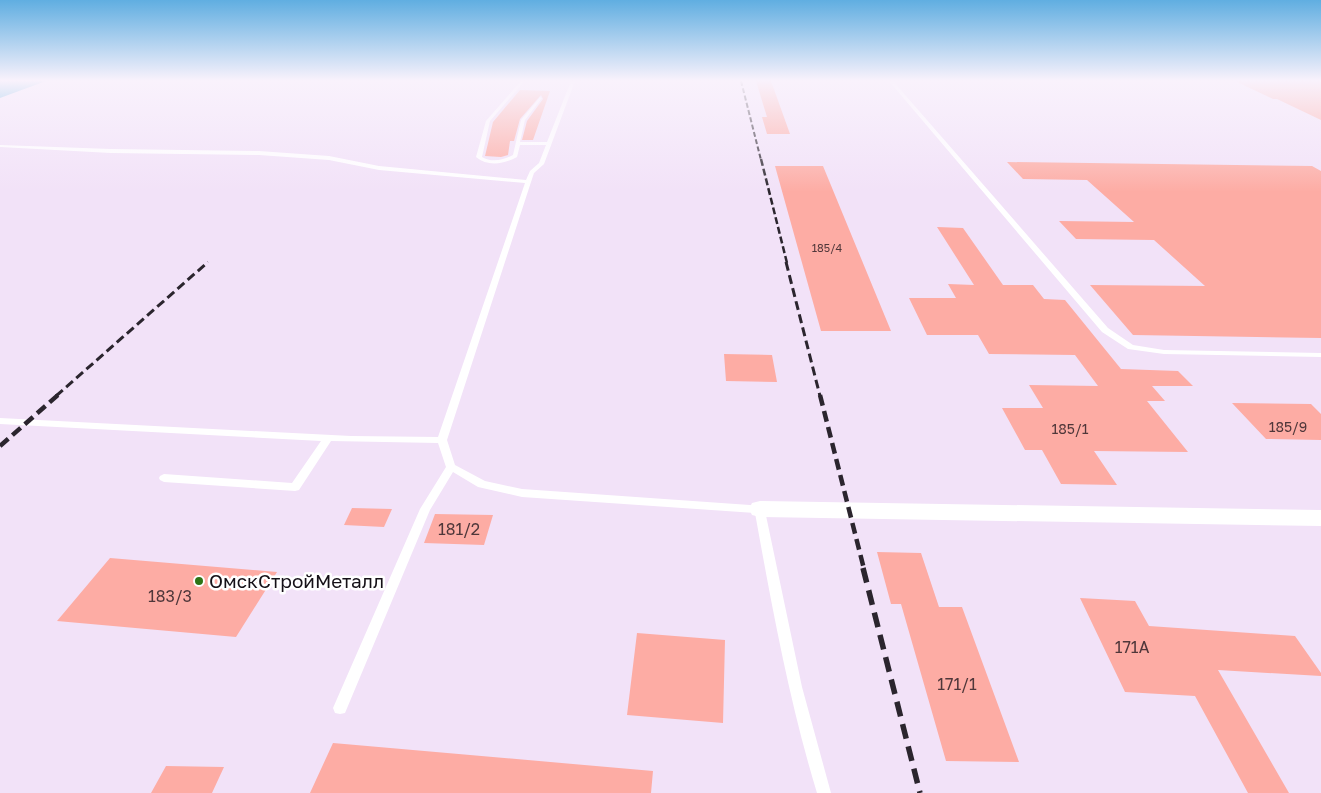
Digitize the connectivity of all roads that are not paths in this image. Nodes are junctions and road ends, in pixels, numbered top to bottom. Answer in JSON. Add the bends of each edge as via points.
{"nodes":[{"id":1,"x":491,"y":118,"type":"edge"},
{"id":2,"x":525,"y":118,"type":"edge"},
{"id":3,"x":559,"y":118,"type":"edge"},
{"id":4,"x":923,"y":118,"type":"edge"},
{"id":5,"x":549,"y":143,"type":"junction"},
{"id":6,"x":517,"y":144,"type":"junction"},
{"id":7,"x":0,"y":146,"type":"edge"},
{"id":8,"x":528,"y":182,"type":"junction"},
{"id":9,"x":1321,"y":355,"type":"edge"},
{"id":10,"x":0,"y":421,"type":"edge"},
{"id":11,"x":328,"y":438,"type":"junction"},
{"id":12,"x":442,"y":440,"type":"junction"},
{"id":13,"x":452,"y":467,"type":"junction"},
{"id":14,"x":164,"y":478,"type":"dead end"},
{"id":15,"x":760,"y":509,"type":"junction"},
{"id":16,"x":1321,"y":518,"type":"edge"},
{"id":17,"x":340,"y":708,"type":"dead end"},
{"id":18,"x":824,"y":793,"type":"edge"}],
"edges":[{"from":1,"to":6,"type":"lane","via":[[478,157],[487,162],[509,159],[515,156]]},
{"from":2,"to":6,"type":"lane"},
{"from":3,"to":5,"type":"lane"},
{"from":4,"to":9,"type":"lane","via":[[1105,330],[1131,347],[1164,352]]},
{"from":5,"to":6,"type":"lane"},
{"from":5,"to":8,"type":"lane","via":[[541,164],[532,172]]},
{"from":7,"to":8,"type":"lane","via":[[320,157],[379,168]]},
{"from":8,"to":12,"type":"lane"},
{"from":10,"to":11,"type":"lane"},
{"from":11,"to":12,"type":"lane"},
{"from":11,"to":14,"type":"lane","via":[[294,487]]},
{"from":12,"to":13,"type":"lane"},
{"from":13,"to":15,"type":"lane","via":[[482,484],[522,493]]},
{"from":13,"to":17,"type":"lane","via":[[425,509]]},
{"from":15,"to":16,"type":"street"},
{"from":15,"to":18,"type":"lane","via":[[789,663]]}]}
